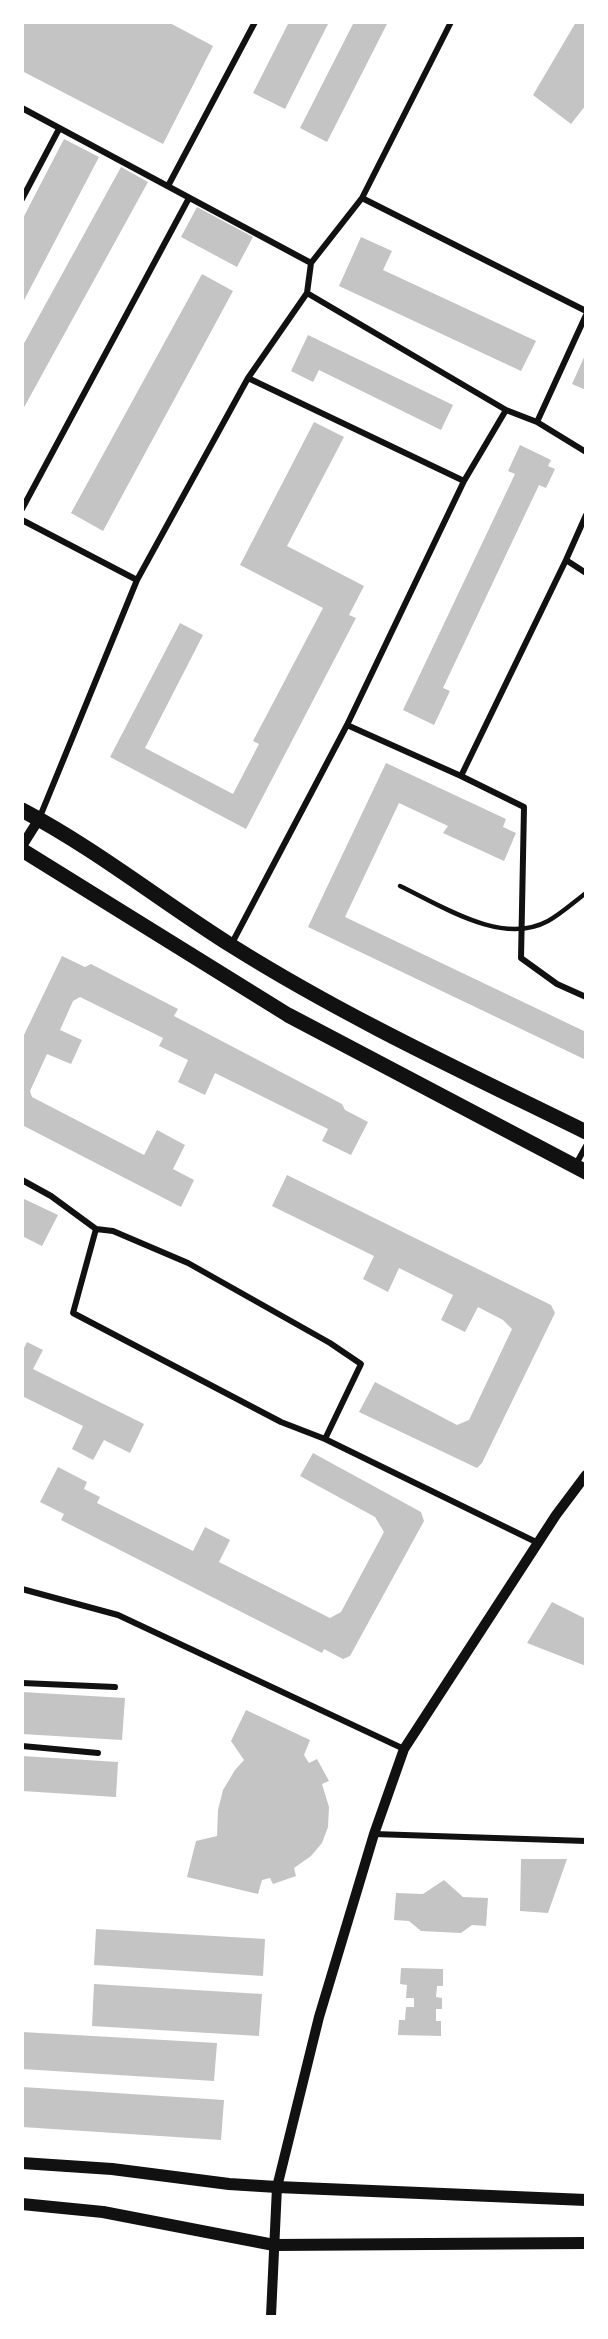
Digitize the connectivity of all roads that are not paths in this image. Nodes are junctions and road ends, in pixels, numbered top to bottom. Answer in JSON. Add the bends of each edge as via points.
{"nodes":[{"id":1,"x":255,"y":22,"type":"edge"},
{"id":2,"x":452,"y":22,"type":"edge"},
{"id":3,"x":22,"y":108,"type":"edge"},
{"id":4,"x":59,"y":129,"type":"junction"},
{"id":5,"x":168,"y":186,"type":"junction"},
{"id":6,"x":189,"y":198,"type":"junction"},
{"id":7,"x":362,"y":198,"type":"junction"},
{"id":8,"x":22,"y":199,"type":"edge"},
{"id":9,"x":311,"y":263,"type":"junction"},
{"id":10,"x":307,"y":293,"type":"junction"},
{"id":11,"x":585,"y":313,"type":"edge"},
{"id":12,"x":248,"y":378,"type":"junction"},
{"id":13,"x":506,"y":410,"type":"junction"},
{"id":14,"x":537,"y":422,"type":"junction"},
{"id":15,"x":585,"y":452,"type":"edge"},
{"id":16,"x":464,"y":481,"type":"junction"},
{"id":17,"x":22,"y":509,"type":"edge"},
{"id":18,"x":585,"y":515,"type":"edge"},
{"id":19,"x":22,"y":520,"type":"edge"},
{"id":20,"x":566,"y":560,"type":"junction"},
{"id":21,"x":585,"y":573,"type":"edge"},
{"id":22,"x":137,"y":580,"type":"junction"},
{"id":23,"x":347,"y":725,"type":"junction"},
{"id":24,"x":461,"y":776,"type":"junction"},
{"id":25,"x":22,"y":810,"type":"edge"},
{"id":26,"x":39,"y":819,"type":"junction"},
{"id":27,"x":22,"y":848,"type":"edge"},
{"id":28,"x":400,"y":886,"type":"dead end"},
{"id":29,"x":585,"y":893,"type":"edge"},
{"id":30,"x":522,"y":930,"type":"junction"},
{"id":31,"x":231,"y":946,"type":"junction"},
{"id":32,"x":585,"y":997,"type":"edge"},
{"id":33,"x":585,"y":1132,"type":"edge"},
{"id":34,"x":585,"y":1146,"type":"edge"},
{"id":35,"x":580,"y":1169,"type":"edge"},
{"id":36,"x":22,"y":1180,"type":"edge"},
{"id":37,"x":96,"y":1229,"type":"junction"},
{"id":38,"x":324,"y":1439,"type":"junction"},
{"id":39,"x":585,"y":1475,"type":"edge"},
{"id":40,"x":538,"y":1543,"type":"junction"},
{"id":41,"x":22,"y":1588,"type":"edge"},
{"id":42,"x":22,"y":1683,"type":"edge"},
{"id":43,"x":115,"y":1687,"type":"dead end"},
{"id":44,"x":22,"y":1746,"type":"edge"},
{"id":45,"x":404,"y":1749,"type":"junction"},
{"id":46,"x":98,"y":1753,"type":"dead end"},
{"id":47,"x":374,"y":1834,"type":"junction"},
{"id":48,"x":585,"y":1841,"type":"edge"},
{"id":49,"x":22,"y":2163,"type":"edge"},
{"id":50,"x":277,"y":2187,"type":"junction"},
{"id":51,"x":585,"y":2200,"type":"edge"},
{"id":52,"x":22,"y":2204,"type":"edge"},
{"id":53,"x":585,"y":2243,"type":"edge"},
{"id":54,"x":274,"y":2245,"type":"junction"},
{"id":55,"x":271,"y":2316,"type":"edge"}],
"edges":[{"from":1,"to":5,"type":"street"},
{"from":2,"to":7,"type":"street"},
{"from":3,"to":4,"type":"street"},
{"from":4,"to":5,"type":"street"},
{"from":4,"to":8,"type":"street"},
{"from":5,"to":6,"type":"street"},
{"from":6,"to":9,"type":"street"},
{"from":6,"to":17,"type":"street"},
{"from":7,"to":9,"type":"street"},
{"from":7,"to":11,"type":"street"},
{"from":9,"to":10,"type":"street"},
{"from":10,"to":12,"type":"street"},
{"from":10,"to":13,"type":"street"},
{"from":11,"to":14,"type":"street"},
{"from":12,"to":16,"type":"street"},
{"from":12,"to":22,"type":"street"},
{"from":13,"to":14,"type":"street"},
{"from":13,"to":16,"type":"street"},
{"from":14,"to":15,"type":"street"},
{"from":16,"to":23,"type":"street"},
{"from":18,"to":20,"type":"street"},
{"from":19,"to":22,"type":"street"},
{"from":20,"to":21,"type":"street"},
{"from":20,"to":24,"type":"street"},
{"from":22,"to":26,"type":"street"},
{"from":23,"to":24,"type":"street"},
{"from":23,"to":31,"type":"street"},
{"from":24,"to":30,"type":"street","via":[[524,807]]},
{"from":25,"to":26,"type":"main road"},
{"from":26,"to":27,"type":"street"},
{"from":26,"to":31,"type":"main road"},
{"from":27,"to":35,"type":"main road","via":[[288,1015]]},
{"from":28,"to":30,"type":"lane","via":[[489,927]]},
{"from":29,"to":30,"type":"lane","via":[[548,921]]},
{"from":30,"to":32,"type":"street","via":[[521,958],[557,984]]},
{"from":31,"to":33,"type":"main road","via":[[337,1009]]},
{"from":34,"to":35,"type":"street"},
{"from":36,"to":37,"type":"street"},
{"from":37,"to":38,"type":"street","via":[[73,1312],[281,1422]]},
{"from":37,"to":38,"type":"street","via":[[113,1232],[188,1263],[361,1364]]},
{"from":38,"to":40,"type":"street"},
{"from":39,"to":40,"type":"street"},
{"from":40,"to":45,"type":"street"},
{"from":41,"to":45,"type":"street","via":[[118,1615]]},
{"from":42,"to":43,"type":"street"},
{"from":44,"to":46,"type":"street"},
{"from":45,"to":47,"type":"street"},
{"from":47,"to":48,"type":"street"},
{"from":47,"to":50,"type":"street","via":[[319,2017]]},
{"from":49,"to":50,"type":"main road"},
{"from":50,"to":51,"type":"main road"},
{"from":50,"to":54,"type":"street"},
{"from":52,"to":54,"type":"main road","via":[[103,2212]]},
{"from":53,"to":54,"type":"main road"},
{"from":54,"to":55,"type":"street"}]}
